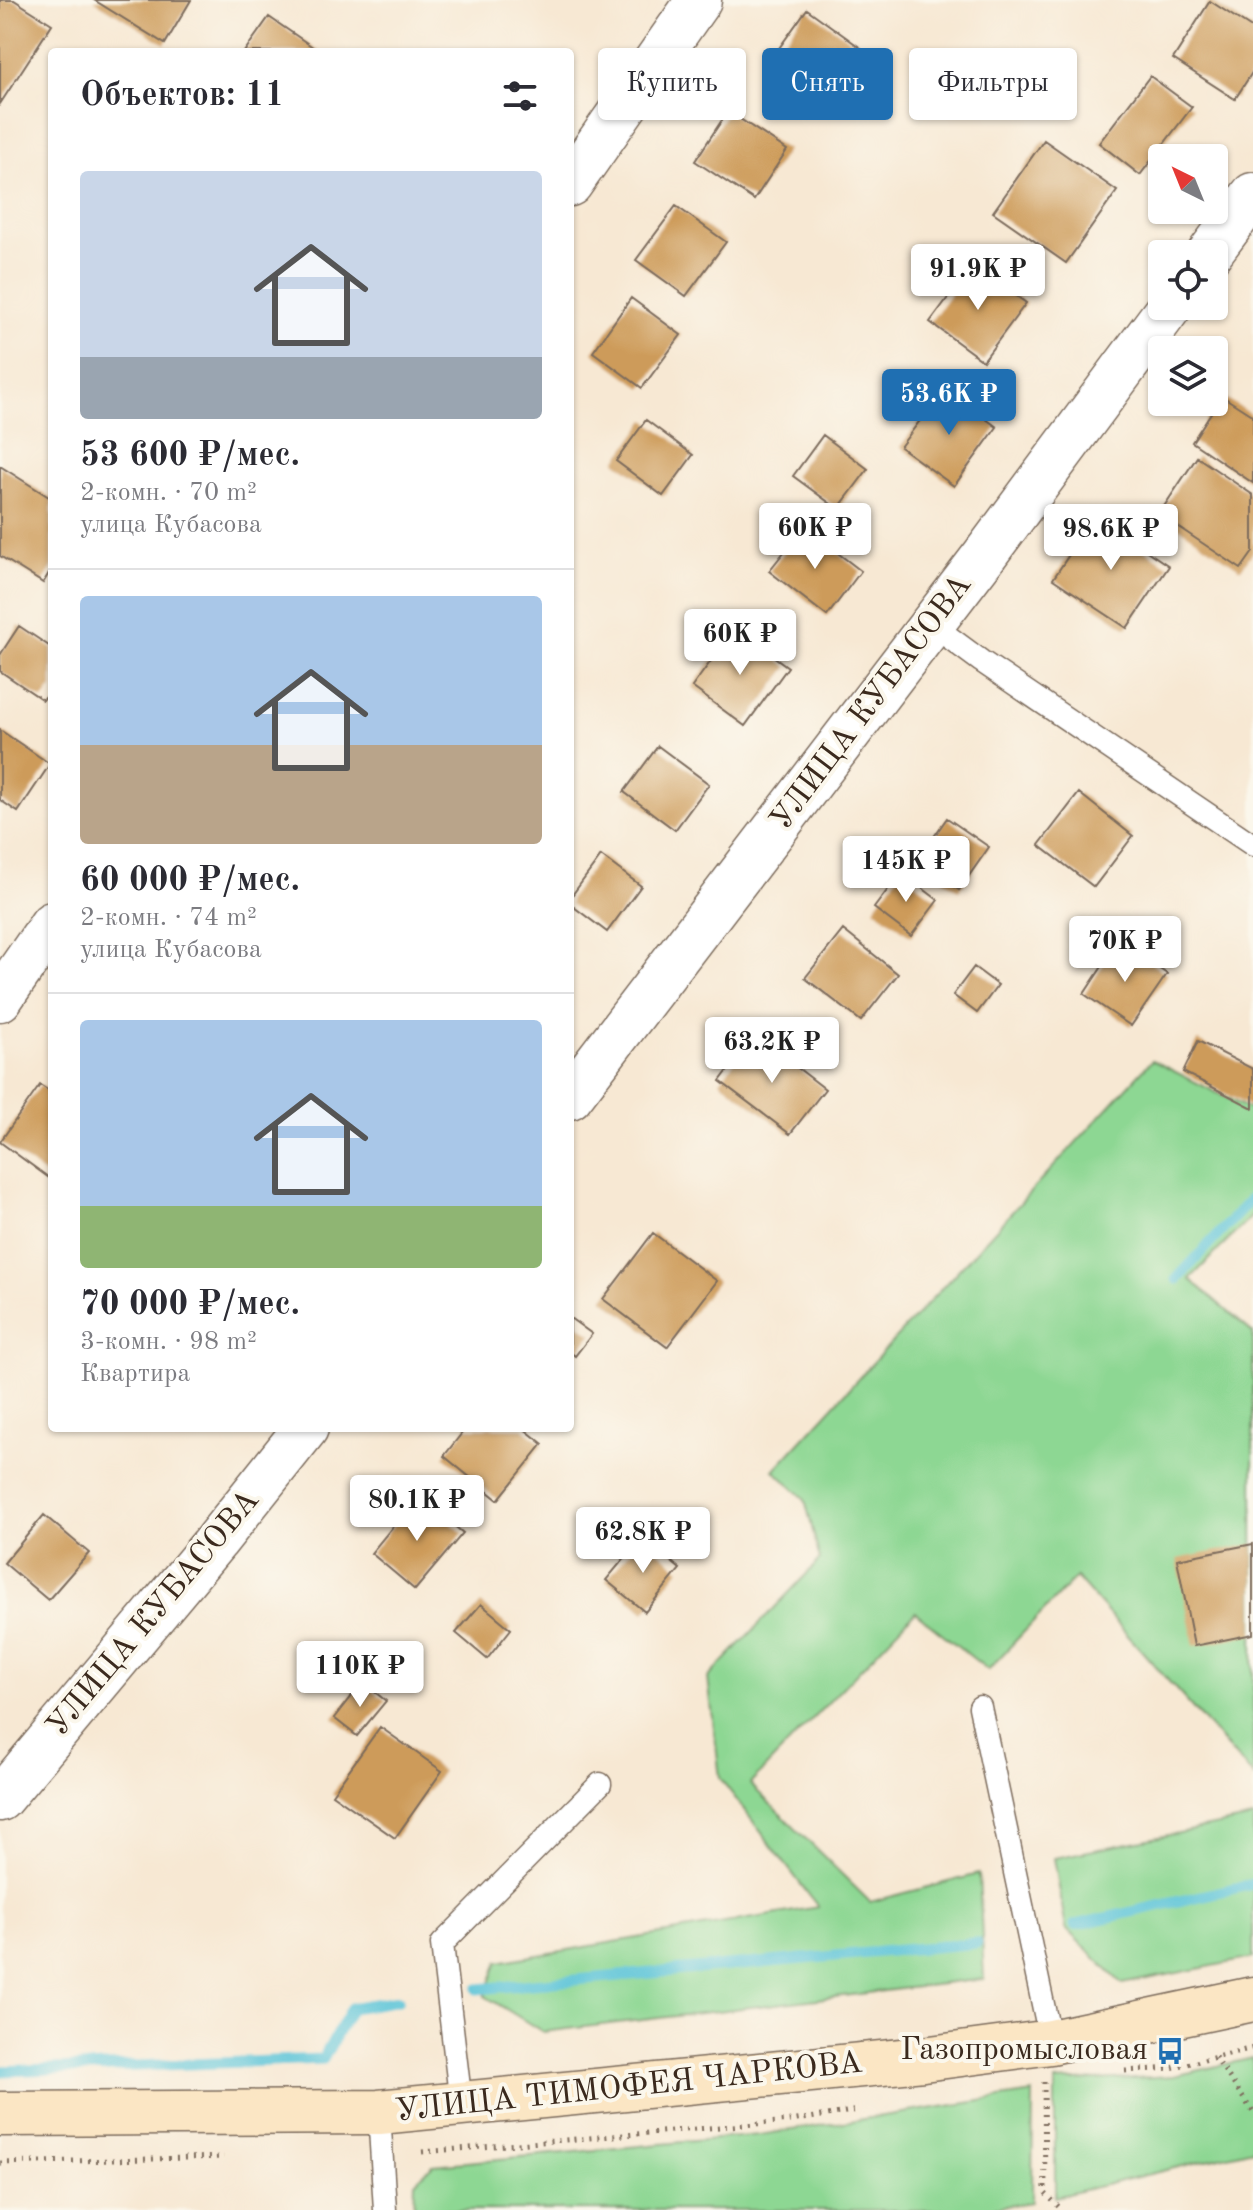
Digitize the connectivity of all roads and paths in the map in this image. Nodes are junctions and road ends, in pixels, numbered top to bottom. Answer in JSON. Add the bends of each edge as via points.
{"nodes":[{"id":1,"x":699,"y":0,"type":"edge"},
{"id":2,"x":574,"y":178,"type":"edge"},
{"id":3,"x":1253,"y":195,"type":"edge"},
{"id":4,"x":1219,"y":240,"type":"edge"},
{"id":5,"x":1159,"y":320,"type":"edge"},
{"id":6,"x":931,"y":624,"type":"junction"},
{"id":7,"x":1253,"y":845,"type":"edge"},
{"id":8,"x":48,"y":930,"type":"edge"},
{"id":9,"x":0,"y":999,"type":"edge"},
{"id":10,"x":574,"y":1092,"type":"edge"},
{"id":11,"x":303,"y":1432,"type":"edge"},
{"id":12,"x":980,"y":1707,"type":"dead end"},
{"id":13,"x":600,"y":1784,"type":"dead end"},
{"id":14,"x":0,"y":1799,"type":"edge"},
{"id":15,"x":1253,"y":1999,"type":"edge"},
{"id":16,"x":1215,"y":2057,"type":"dead end"},
{"id":17,"x":1048,"y":2059,"type":"junction"},
{"id":18,"x":461,"y":2104,"type":"junction"},
{"id":19,"x":379,"y":2112,"type":"junction"},
{"id":20,"x":1253,"y":2112,"type":"edge"},
{"id":21,"x":0,"y":2114,"type":"edge"},
{"id":22,"x":385,"y":2210,"type":"edge"},
{"id":23,"x":1062,"y":2210,"type":"edge"}],
"edges":[{"from":1,"to":2,"type":"street"},
{"from":3,"to":4,"type":"street"},
{"from":5,"to":6,"type":"street","name":"УЛИЦА КУБАСОВА"},
{"from":6,"to":7,"type":"lane"},
{"from":6,"to":10,"type":"street","name":"УЛИЦА КУБАСОВА"},
{"from":8,"to":9,"type":"street"},
{"from":11,"to":14,"type":"street","name":"УЛИЦА КУБАСОВА"},
{"from":12,"to":17,"type":"lane"},
{"from":13,"to":18,"type":"lane","via":[[442,1944]]},
{"from":15,"to":17,"type":"main road","name":"УЛИЦА ТИМОФЕЯ ЧАРКОВА"},
{"from":16,"to":20,"type":"path"},
{"from":17,"to":18,"type":"main road","name":"УЛИЦА ТИМОФЕЯ ЧАРКОВА","via":[[923,2059]]},
{"from":17,"to":23,"type":"path","via":[[1045,2193]]},
{"from":18,"to":19,"type":"main road","name":"УЛИЦА ТИМОФЕЯ ЧАРКОВА"},
{"from":19,"to":21,"type":"main road","name":"УЛИЦА ТИМОФЕЯ ЧАРКОВА"},
{"from":19,"to":22,"type":"lane"}]}
